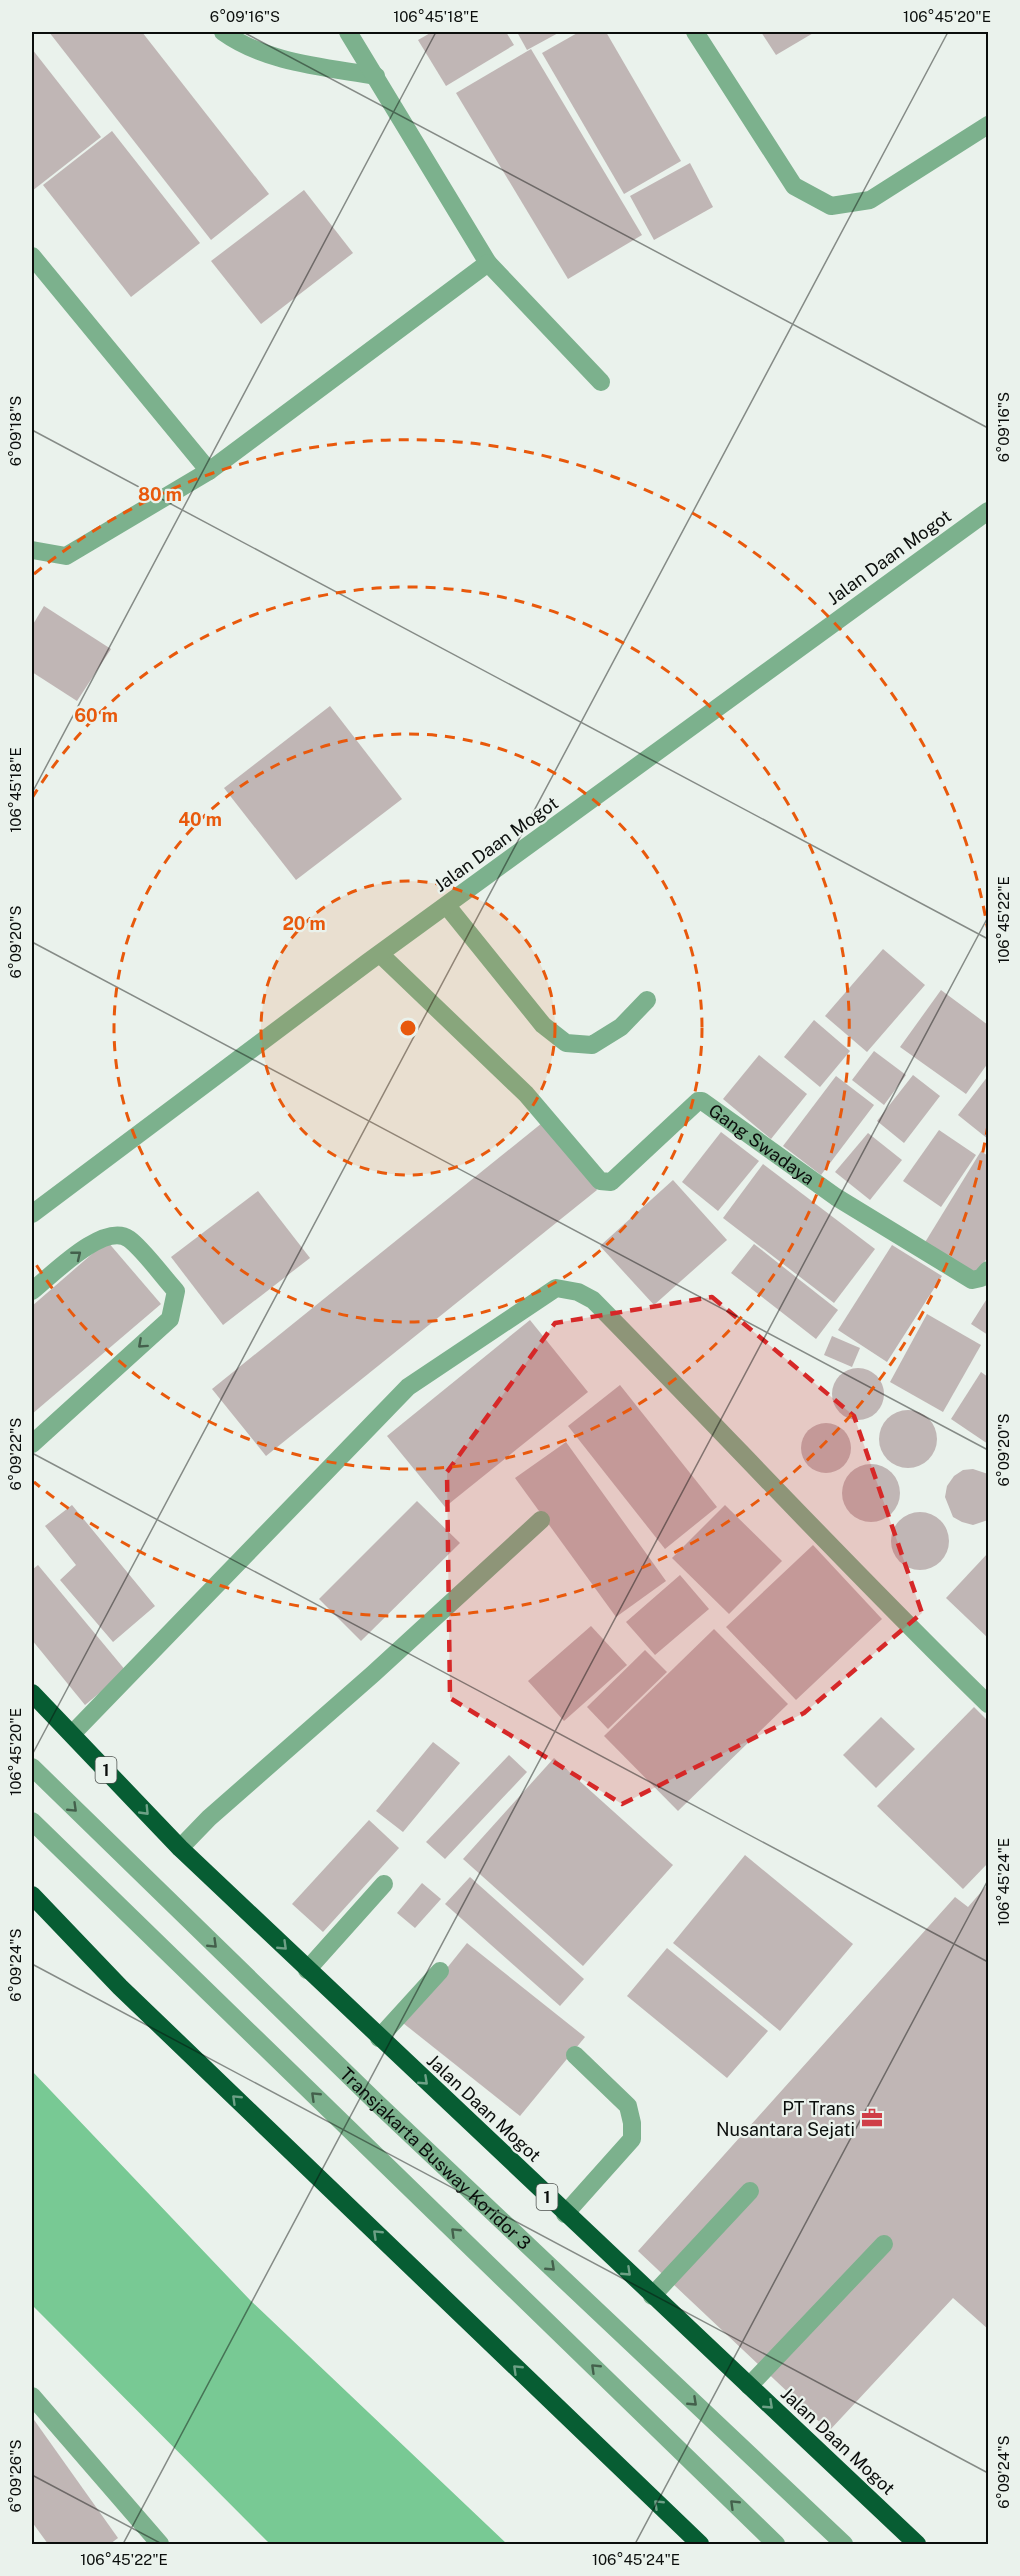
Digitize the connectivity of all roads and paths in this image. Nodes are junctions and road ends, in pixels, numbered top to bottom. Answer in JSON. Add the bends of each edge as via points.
{"nodes":[{"id":1,"x":223,"y":32,"type":"edge"},
{"id":2,"x":348,"y":32,"type":"edge"},
{"id":3,"x":695,"y":32,"type":"edge"},
{"id":4,"x":376,"y":76,"type":"junction"},
{"id":5,"x":988,"y":125,"type":"edge"},
{"id":6,"x":32,"y":256,"type":"edge"},
{"id":7,"x":488,"y":263,"type":"junction"},
{"id":8,"x":601,"y":382,"type":"dead end"},
{"id":9,"x":209,"y":471,"type":"junction"},
{"id":10,"x":988,"y":511,"type":"edge"},
{"id":11,"x":32,"y":550,"type":"edge"},
{"id":12,"x":447,"y":906,"type":"junction"},
{"id":13,"x":380,"y":954,"type":"junction"},
{"id":14,"x":647,"y":1000,"type":"dead end"},
{"id":15,"x":32,"y":1214,"type":"edge"},
{"id":16,"x":988,"y":1270,"type":"edge"},
{"id":17,"x":32,"y":1291,"type":"edge"},
{"id":18,"x":32,"y":1444,"type":"edge"},
{"id":19,"x":541,"y":1520,"type":"dead end"},
{"id":20,"x":32,"y":1693,"type":"edge"},
{"id":21,"x":988,"y":1704,"type":"edge"},
{"id":22,"x":72,"y":1734,"type":"junction"},
{"id":23,"x":32,"y":1767,"type":"edge"},
{"id":24,"x":32,"y":1821,"type":"edge"},
{"id":25,"x":180,"y":1848,"type":"junction"},
{"id":26,"x":384,"y":1884,"type":"dead end"},
{"id":27,"x":32,"y":1895,"type":"edge"},
{"id":28,"x":307,"y":1970,"type":"junction"},
{"id":29,"x":440,"y":1971,"type":"dead end"},
{"id":30,"x":379,"y":2038,"type":"junction"},
{"id":31,"x":575,"y":2055,"type":"dead end"},
{"id":32,"x":750,"y":2191,"type":"dead end"},
{"id":33,"x":565,"y":2214,"type":"junction"},
{"id":34,"x":885,"y":2244,"type":"dead end"},
{"id":35,"x":652,"y":2296,"type":"junction"},
{"id":36,"x":749,"y":2386,"type":"junction"},
{"id":37,"x":32,"y":2396,"type":"edge"},
{"id":38,"x":160,"y":2544,"type":"edge"},
{"id":39,"x":700,"y":2544,"type":"edge"},
{"id":40,"x":776,"y":2544,"type":"edge"},
{"id":41,"x":844,"y":2544,"type":"edge"},
{"id":42,"x":917,"y":2544,"type":"edge"}],
"edges":[{"from":1,"to":4,"type":"street","via":[[276,57]]},
{"from":2,"to":4,"type":"street"},
{"from":3,"to":5,"type":"street","via":[[794,186],[831,206],[870,200]]},
{"from":4,"to":7,"type":"street"},
{"from":6,"to":9,"type":"street"},
{"from":7,"to":8,"type":"street"},
{"from":7,"to":9,"type":"street"},
{"from":9,"to":11,"type":"street","via":[[66,556]]},
{"from":10,"to":12,"type":"street","name":"Jalan Daan Mogot"},
{"from":12,"to":13,"type":"street","name":"Jalan Daan Mogot"},
{"from":12,"to":14,"type":"street","via":[[543,1025],[566,1043],[592,1045],[621,1027]]},
{"from":13,"to":15,"type":"street","name":"Jalan Daan Mogot"},
{"from":13,"to":16,"type":"street","name":"Gang Swadaya","via":[[526,1094],[600,1181],[611,1182],[702,1101],[836,1197],[972,1280],[981,1278]]},
{"from":17,"to":18,"type":"street","one_way":true,"via":[[96,1239],[115,1234],[128,1238],[176,1291],[170,1319]]},
{"from":19,"to":25,"type":"street"},
{"from":20,"to":22,"type":"highway","name":"Jalan Daan Mogot","number":"1"},
{"from":21,"to":22,"type":"street","via":[[900,1619],[592,1300],[578,1292],[556,1288],[408,1387]]},
{"from":22,"to":25,"type":"highway","name":"Jalan Daan Mogot","number":"1","one_way":true},
{"from":23,"to":41,"type":"street","name":"Transjakarta Busway Koridor 3","one_way":true,"via":[[386,2111]]},
{"from":40,"to":24,"type":"street","one_way":true},
{"from":25,"to":28,"type":"highway","name":"Jalan Daan Mogot","number":"1","one_way":true},
{"from":26,"to":28,"type":"street"},
{"from":39,"to":27,"type":"highway","one_way":true,"via":[[120,1988]]},
{"from":28,"to":30,"type":"highway","name":"Jalan Daan Mogot","number":"1"},
{"from":29,"to":30,"type":"street"},
{"from":30,"to":33,"type":"highway","name":"Jalan Daan Mogot","number":"1","one_way":true},
{"from":31,"to":33,"type":"street","via":[[628,2106],[632,2139]]},
{"from":32,"to":35,"type":"street"},
{"from":33,"to":35,"type":"highway","name":"Jalan Daan Mogot","number":"1","one_way":true},
{"from":34,"to":36,"type":"street"},
{"from":35,"to":36,"type":"highway","name":"Jalan Daan Mogot","number":"1"},
{"from":36,"to":42,"type":"highway","name":"Jalan Daan Mogot","number":"1","one_way":true},
{"from":37,"to":38,"type":"street"}]}
